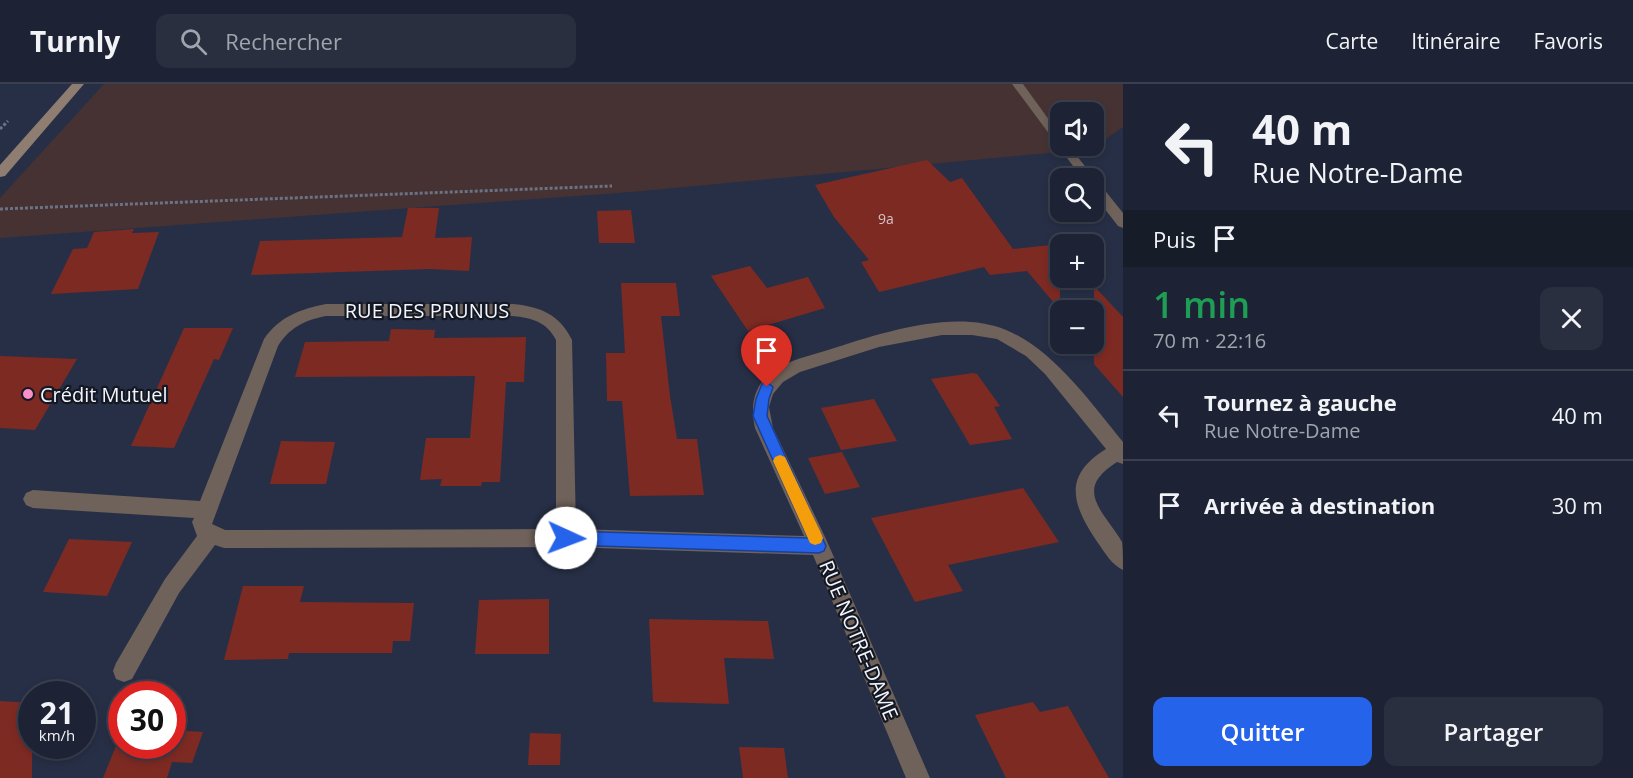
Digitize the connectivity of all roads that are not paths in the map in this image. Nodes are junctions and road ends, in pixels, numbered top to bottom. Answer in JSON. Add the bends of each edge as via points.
{"nodes":[{"id":1,"x":78,"y":84,"type":"edge"},
{"id":2,"x":1017,"y":84,"type":"edge"},
{"id":3,"x":1050,"y":128,"type":"edge"},
{"id":4,"x":1071,"y":156,"type":"edge"},
{"id":5,"x":1080,"y":168,"type":"edge"},
{"id":6,"x":0,"y":173,"type":"edge"},
{"id":7,"x":1104,"y":199,"type":"edge"},
{"id":8,"x":1123,"y":223,"type":"edge"},
{"id":9,"x":1121,"y":453,"type":"edge"},
{"id":10,"x":33,"y":499,"type":"dead end"},
{"id":11,"x":205,"y":510,"type":"junction"},
{"id":12,"x":210,"y":535,"type":"junction"},
{"id":13,"x":566,"y":538,"type":"junction"},
{"id":14,"x":819,"y":546,"type":"junction"},
{"id":15,"x":1123,"y":560,"type":"edge"},
{"id":16,"x":123,"y":671,"type":"dead end"},
{"id":17,"x":918,"y":778,"type":"edge"}],
"edges":[{"from":1,"to":6,"type":"main road"},
{"from":2,"to":3,"type":"lane"},
{"from":4,"to":5,"type":"lane"},
{"from":7,"to":8,"type":"street"},
{"from":9,"to":14,"type":"street","name":"RUE NOTRE-DAME","via":[[1041,358],[1023,344],[989,332],[958,328],[904,335],[794,367],[777,375],[767,387],[760,416]]},
{"from":9,"to":15,"type":"street","name":"RUE NOTRE-DAME","via":[[1092,470],[1086,483],[1086,498],[1090,512]]},
{"from":10,"to":11,"type":"street"},
{"from":11,"to":12,"type":"street","via":[[202,522]]},
{"from":11,"to":13,"type":"street","name":"RUE DES PRUNUS","via":[[270,344],[296,317],[326,310],[513,310],[551,320],[564,340]]},
{"from":12,"to":13,"type":"street","via":[[224,539]]},
{"from":12,"to":16,"type":"street","via":[[172,586]]},
{"from":13,"to":14,"type":"street"},
{"from":14,"to":17,"type":"street","name":"RUE NOTRE-DAME"}]}
